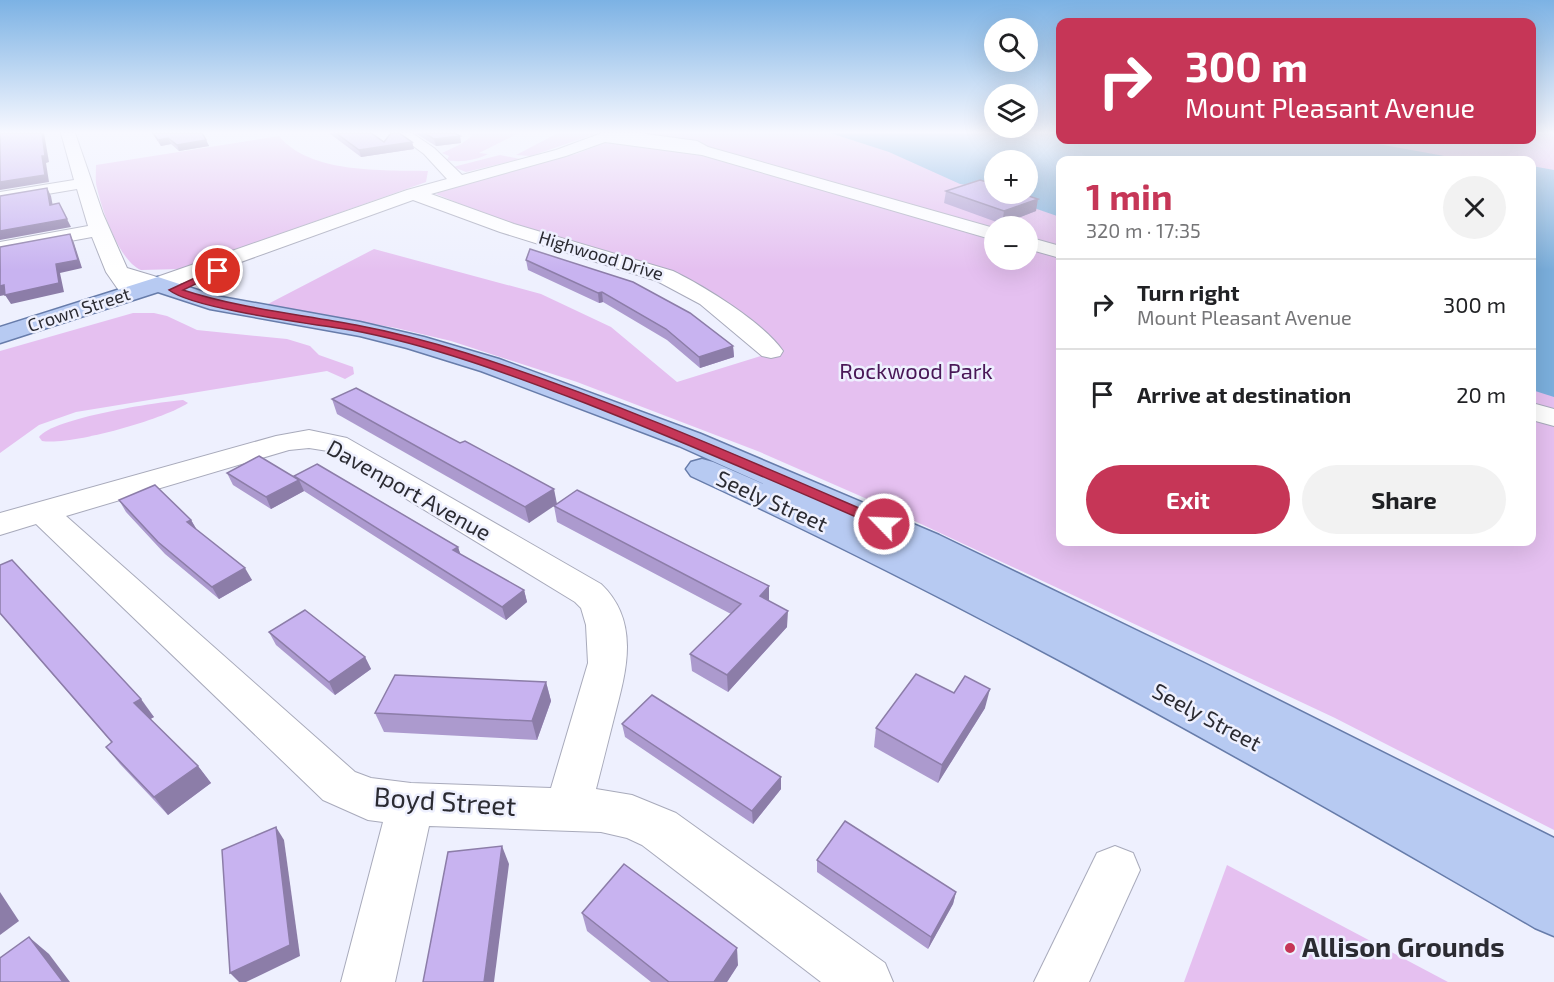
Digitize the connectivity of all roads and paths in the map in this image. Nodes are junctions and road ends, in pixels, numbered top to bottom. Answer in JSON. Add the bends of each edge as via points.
{"nodes":[{"id":1,"x":83,"y":179,"type":"edge"},
{"id":2,"x":456,"y":179,"type":"edge"},
{"id":3,"x":467,"y":179,"type":"edge"},
{"id":4,"x":803,"y":179,"type":"edge"},
{"id":5,"x":458,"y":181,"type":"junction"},
{"id":6,"x":84,"y":183,"type":"junction"},
{"id":7,"x":413,"y":194,"type":"junction"},
{"id":8,"x":0,"y":197,"type":"edge"},
{"id":9,"x":97,"y":230,"type":"junction"},
{"id":10,"x":984,"y":231,"type":"edge"},
{"id":11,"x":1038,"y":246,"type":"edge"},
{"id":12,"x":0,"y":248,"type":"edge"},
{"id":13,"x":1056,"y":251,"type":"edge"},
{"id":14,"x":152,"y":292,"type":"junction"},
{"id":15,"x":0,"y":335,"type":"edge"},
{"id":16,"x":0,"y":346,"type":"edge"},
{"id":17,"x":771,"y":351,"type":"dead end"},
{"id":18,"x":1536,"y":412,"type":"edge"},
{"id":19,"x":1554,"y":418,"type":"edge"},
{"id":20,"x":42,"y":512,"type":"junction"},
{"id":21,"x":0,"y":524,"type":"edge"},
{"id":22,"x":411,"y":804,"type":"junction"},
{"id":23,"x":568,"y":809,"type":"junction"},
{"id":24,"x":1554,"y":865,"type":"edge"},
{"id":25,"x":1115,"y":870,"type":"dead end"},
{"id":26,"x":1554,"y":909,"type":"edge"},
{"id":27,"x":368,"y":982,"type":"edge"},
{"id":28,"x":866,"y":982,"type":"edge"},
{"id":29,"x":1061,"y":982,"type":"edge"}],
"edges":[{"from":1,"to":6,"type":"street"},
{"from":2,"to":5,"type":"street"},
{"from":3,"to":5,"type":"street"},
{"from":4,"to":10,"type":"street"},
{"from":5,"to":7,"type":"street"},
{"from":6,"to":8,"type":"street"},
{"from":6,"to":9,"type":"street"},
{"from":7,"to":14,"type":"street"},
{"from":7,"to":17,"type":"street","name":"Highwood Drive","via":[[684,284],[739,322]]},
{"from":9,"to":12,"type":"street"},
{"from":9,"to":14,"type":"street","via":[[117,272]]},
{"from":11,"to":13,"type":"street"},
{"from":14,"to":15,"type":"main road","name":"Crown Street"},
{"from":14,"to":16,"type":"main road","name":"Crown Street"},
{"from":14,"to":24,"type":"main road","name":"Seely Street","via":[[360,329],[437,348],[548,385],[690,440],[926,543]]},
{"from":14,"to":26,"type":"main road","name":"Seely Street","via":[[211,317],[397,353],[675,457],[918,568],[1107,663]]},
{"from":18,"to":19,"type":"street"},
{"from":20,"to":21,"type":"street","name":"Davenport Avenue"},
{"from":20,"to":22,"type":"street","name":"Boyd Street","via":[[339,786],[368,799]]},
{"from":20,"to":23,"type":"street","name":"Davenport Avenue","via":[[286,442],[309,439],[337,444],[598,600],[609,647],[608,663]]},
{"from":22,"to":23,"type":"street","name":"Boyd Street"},
{"from":22,"to":27,"type":"street"},
{"from":23,"to":28,"type":"street","name":"Boyd Street","via":[[616,813],[652,825]]},
{"from":25,"to":29,"type":"street"}]}
